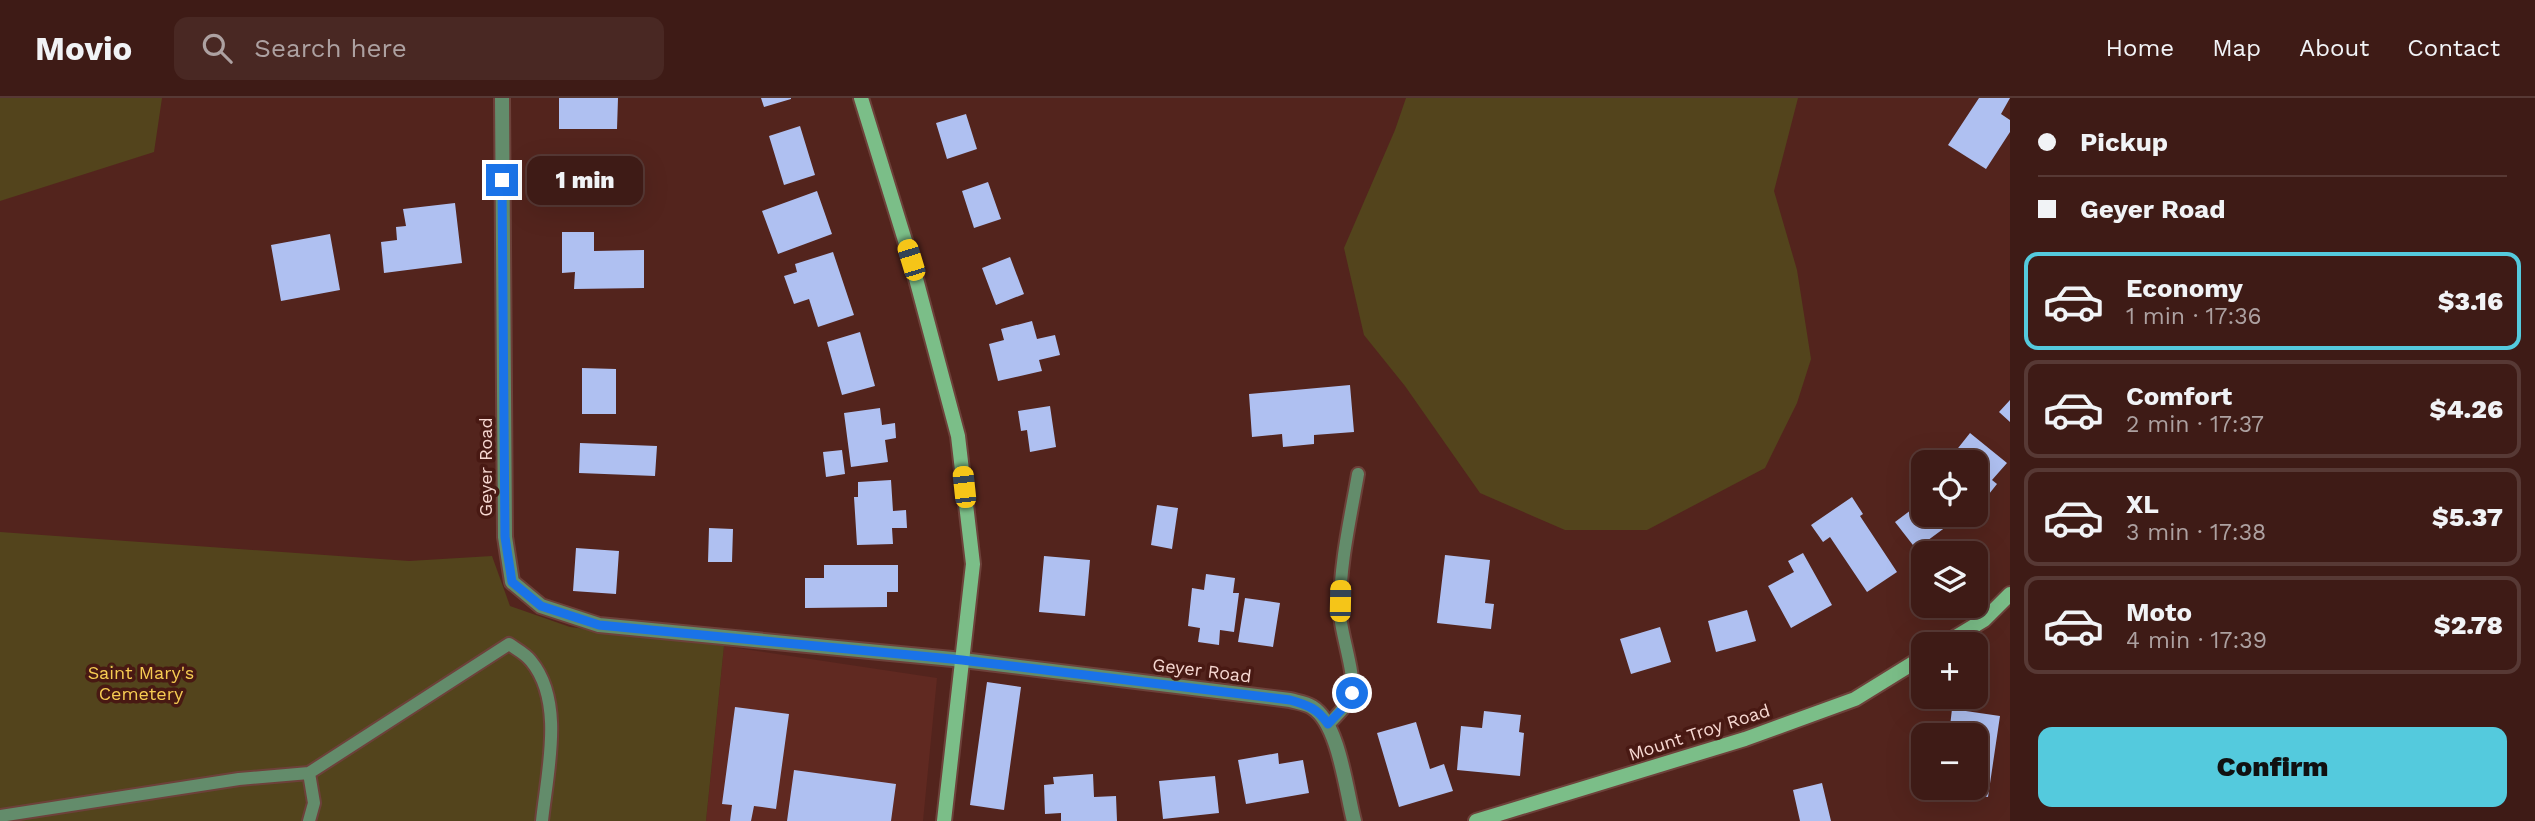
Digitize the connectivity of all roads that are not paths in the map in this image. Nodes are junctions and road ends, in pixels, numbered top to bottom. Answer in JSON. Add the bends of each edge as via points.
{"nodes":[{"id":1,"x":502,"y":98,"type":"edge"},
{"id":2,"x":861,"y":98,"type":"edge"},
{"id":3,"x":1358,"y":474,"type":"dead end"},
{"id":4,"x":2010,"y":594,"type":"edge"},
{"id":5,"x":1964,"y":632,"type":"edge"},
{"id":6,"x":962,"y":660,"type":"junction"},
{"id":7,"x":1911,"y":664,"type":"edge"},
{"id":8,"x":1328,"y":724,"type":"junction"},
{"id":9,"x":309,"y":773,"type":"junction"},
{"id":10,"x":0,"y":816,"type":"edge"},
{"id":11,"x":309,"y":821,"type":"edge"},
{"id":12,"x":542,"y":821,"type":"edge"},
{"id":13,"x":944,"y":821,"type":"edge"},
{"id":14,"x":1354,"y":821,"type":"edge"},
{"id":15,"x":1476,"y":821,"type":"edge"}],
"edges":[{"from":1,"to":6,"type":"street","name":"Geyer Road","via":[[505,537],[512,582],[541,606],[599,625]]},
{"from":2,"to":6,"type":"street","via":[[958,436],[973,564]]},
{"from":3,"to":8,"type":"lane","via":[[1343,558],[1340,616],[1352,693]]},
{"from":4,"to":5,"type":"street"},
{"from":6,"to":8,"type":"street","name":"Geyer Road","via":[[1290,700],[1311,706]]},
{"from":6,"to":13,"type":"street"},
{"from":7,"to":15,"type":"street","name":"Mount Troy Road","via":[[1855,699],[1782,726]]},
{"from":8,"to":14,"type":"street"},
{"from":9,"to":10,"type":"lane","via":[[239,779]]},
{"from":9,"to":11,"type":"lane","via":[[314,803]]},
{"from":9,"to":12,"type":"lane","via":[[509,644],[530,660],[550,702]]}]}
